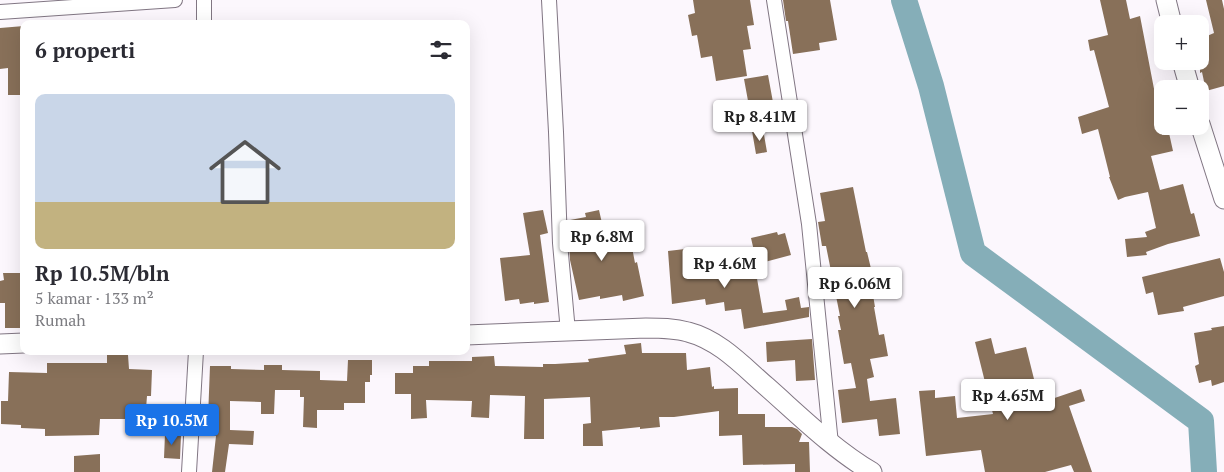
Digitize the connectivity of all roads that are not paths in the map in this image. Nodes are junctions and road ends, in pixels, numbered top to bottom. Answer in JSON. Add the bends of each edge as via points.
{"nodes":[{"id":1,"x":175,"y":0,"type":"edge"},
{"id":2,"x":204,"y":0,"type":"edge"},
{"id":3,"x":549,"y":0,"type":"edge"},
{"id":4,"x":774,"y":0,"type":"edge"},
{"id":5,"x":1166,"y":0,"type":"edge"},
{"id":6,"x":0,"y":12,"type":"edge"},
{"id":7,"x":1170,"y":15,"type":"edge"},
{"id":8,"x":204,"y":20,"type":"edge"},
{"id":9,"x":1204,"y":135,"type":"edge"},
{"id":10,"x":1224,"y":199,"type":"edge"},
{"id":11,"x":568,"y":332,"type":"junction"},
{"id":12,"x":470,"y":335,"type":"edge"},
{"id":13,"x":20,"y":343,"type":"edge"},
{"id":14,"x":0,"y":344,"type":"edge"},
{"id":15,"x":196,"y":355,"type":"edge"},
{"id":16,"x":831,"y":444,"type":"junction"},
{"id":17,"x":189,"y":472,"type":"edge"},
{"id":18,"x":872,"y":472,"type":"edge"}],
"edges":[{"from":1,"to":6,"type":"street"},
{"from":2,"to":8,"type":"street"},
{"from":3,"to":11,"type":"street","via":[[560,243]]},
{"from":4,"to":16,"type":"street","via":[[809,224]]},
{"from":5,"to":7,"type":"main road"},
{"from":9,"to":10,"type":"main road"},
{"from":11,"to":12,"type":"main road"},
{"from":11,"to":16,"type":"main road","via":[[646,328],[689,332],[714,343],[733,357]]},
{"from":13,"to":14,"type":"main road"},
{"from":15,"to":17,"type":"street"},
{"from":16,"to":18,"type":"main road"}]}
